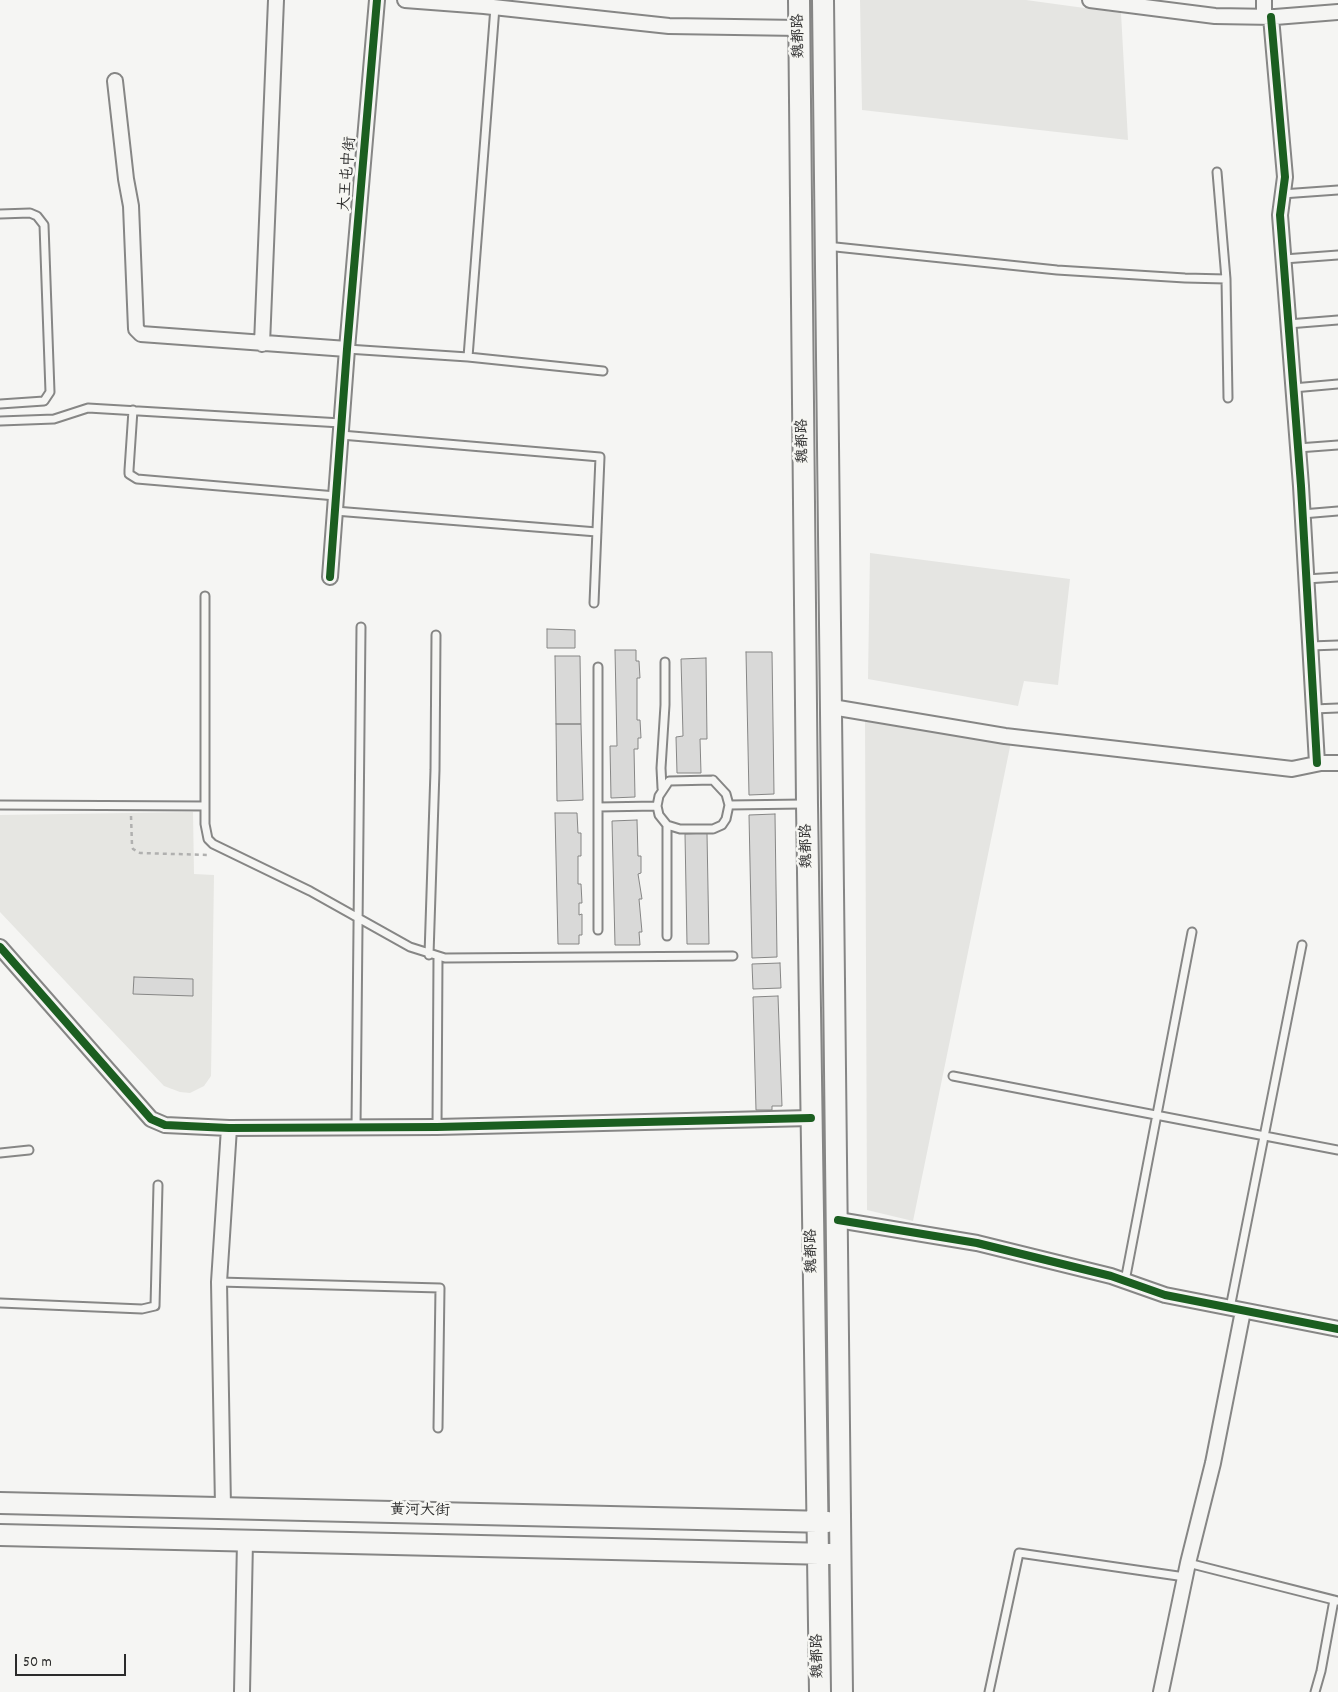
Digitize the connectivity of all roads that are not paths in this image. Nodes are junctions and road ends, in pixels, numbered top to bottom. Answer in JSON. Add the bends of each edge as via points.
{"nodes":[{"id":1,"x":276,"y":0,"type":"edge"},
{"id":2,"x":377,"y":0,"type":"edge"},
{"id":3,"x":405,"y":0,"type":"edge"},
{"id":4,"x":799,"y":0,"type":"edge"},
{"id":5,"x":823,"y":0,"type":"edge"},
{"id":6,"x":1090,"y":0,"type":"edge"},
{"id":7,"x":1264,"y":0,"type":"edge"},
{"id":8,"x":488,"y":4,"type":"edge"},
{"id":9,"x":1338,"y":12,"type":"edge"},
{"id":10,"x":1268,"y":17,"type":"junction"},
{"id":11,"x":800,"y":28,"type":"junction"},
{"id":12,"x":115,"y":81,"type":"dead end"},
{"id":13,"x":1217,"y":172,"type":"dead end"},
{"id":14,"x":1338,"y":190,"type":"edge"},
{"id":15,"x":1282,"y":194,"type":"junction"},
{"id":16,"x":0,"y":214,"type":"edge"},
{"id":17,"x":826,"y":246,"type":"junction"},
{"id":18,"x":1338,"y":255,"type":"edge"},
{"id":19,"x":1284,"y":259,"type":"junction"},
{"id":20,"x":1226,"y":279,"type":"junction"},
{"id":21,"x":1338,"y":320,"type":"edge"},
{"id":22,"x":1288,"y":324,"type":"junction"},
{"id":23,"x":262,"y":344,"type":"junction"},
{"id":24,"x":347,"y":349,"type":"junction"},
{"id":25,"x":468,"y":357,"type":"junction"},
{"id":26,"x":604,"y":371,"type":"dead end"},
{"id":27,"x":1338,"y":384,"type":"edge"},
{"id":28,"x":1293,"y":388,"type":"junction"},
{"id":29,"x":1228,"y":398,"type":"dead end"},
{"id":30,"x":0,"y":404,"type":"edge"},
{"id":31,"x":133,"y":410,"type":"junction"},
{"id":32,"x":0,"y":421,"type":"edge"},
{"id":33,"x":341,"y":429,"type":"junction"},
{"id":34,"x":1338,"y":445,"type":"edge"},
{"id":35,"x":1298,"y":448,"type":"junction"},
{"id":36,"x":336,"y":496,"type":"junction"},
{"id":37,"x":335,"y":510,"type":"junction"},
{"id":38,"x":1338,"y":511,"type":"edge"},
{"id":39,"x":1302,"y":514,"type":"junction"},
{"id":40,"x":597,"y":532,"type":"junction"},
{"id":41,"x":330,"y":577,"type":"dead end"},
{"id":42,"x":1338,"y":577,"type":"edge"},
{"id":43,"x":1306,"y":579,"type":"junction"},
{"id":44,"x":205,"y":596,"type":"dead end"},
{"id":45,"x":594,"y":603,"type":"dead end"},
{"id":46,"x":362,"y":627,"type":"dead end"},
{"id":47,"x":436,"y":635,"type":"dead end"},
{"id":48,"x":1338,"y":645,"type":"edge"},
{"id":49,"x":1310,"y":646,"type":"junction"},
{"id":50,"x":665,"y":662,"type":"dead end"},
{"id":51,"x":598,"y":667,"type":"dead end"},
{"id":52,"x":832,"y":707,"type":"junction"},
{"id":53,"x":1338,"y":708,"type":"edge"},
{"id":54,"x":1313,"y":709,"type":"junction"},
{"id":55,"x":1338,"y":763,"type":"edge"},
{"id":56,"x":1316,"y":764,"type":"junction"},
{"id":57,"x":662,"y":788,"type":"junction"},
{"id":58,"x":807,"y":804,"type":"junction"},
{"id":59,"x":0,"y":805,"type":"edge"},
{"id":60,"x":729,"y":805,"type":"junction"},
{"id":61,"x":205,"y":806,"type":"junction"},
{"id":62,"x":657,"y":806,"type":"junction"},
{"id":63,"x":598,"y":807,"type":"junction"},
{"id":64,"x":666,"y":825,"type":"junction"},
{"id":65,"x":358,"y":918,"type":"junction"},
{"id":66,"x":598,"y":930,"type":"dead end"},
{"id":67,"x":1192,"y":932,"type":"dead end"},
{"id":68,"x":667,"y":936,"type":"dead end"},
{"id":69,"x":1302,"y":946,"type":"dead end"},
{"id":70,"x":0,"y":947,"type":"edge"},
{"id":71,"x":429,"y":955,"type":"junction"},
{"id":72,"x":733,"y":956,"type":"dead end"},
{"id":73,"x":438,"y":957,"type":"junction"},
{"id":74,"x":954,"y":1076,"type":"dead end"},
{"id":75,"x":1157,"y":1115,"type":"junction"},
{"id":76,"x":811,"y":1118,"type":"junction"},
{"id":77,"x":437,"y":1127,"type":"junction"},
{"id":78,"x":230,"y":1128,"type":"junction"},
{"id":79,"x":356,"y":1128,"type":"junction"},
{"id":80,"x":1264,"y":1136,"type":"junction"},
{"id":81,"x":29,"y":1150,"type":"dead end"},
{"id":82,"x":1338,"y":1150,"type":"edge"},
{"id":83,"x":0,"y":1153,"type":"edge"},
{"id":84,"x":158,"y":1185,"type":"dead end"},
{"id":85,"x":838,"y":1220,"type":"junction"},
{"id":86,"x":219,"y":1282,"type":"junction"},
{"id":87,"x":1125,"y":1282,"type":"junction"},
{"id":88,"x":0,"y":1303,"type":"edge"},
{"id":89,"x":1237,"y":1309,"type":"junction"},
{"id":90,"x":1338,"y":1329,"type":"edge"},
{"id":91,"x":438,"y":1428,"type":"dead end"},
{"id":92,"x":0,"y":1503,"type":"edge"},
{"id":93,"x":223,"y":1508,"type":"junction"},
{"id":94,"x":816,"y":1521,"type":"junction"},
{"id":95,"x":840,"y":1522,"type":"junction"},
{"id":96,"x":0,"y":1535,"type":"edge"},
{"id":97,"x":245,"y":1541,"type":"junction"},
{"id":98,"x":817,"y":1553,"type":"junction"},
{"id":99,"x":840,"y":1554,"type":"junction"},
{"id":100,"x":1186,"y":1570,"type":"junction"},
{"id":101,"x":1336,"y":1600,"type":"edge"},
{"id":102,"x":242,"y":1692,"type":"edge"},
{"id":103,"x":820,"y":1692,"type":"edge"},
{"id":104,"x":842,"y":1692,"type":"edge"},
{"id":105,"x":989,"y":1692,"type":"edge"},
{"id":106,"x":1161,"y":1692,"type":"edge"},
{"id":107,"x":1315,"y":1692,"type":"edge"}],
"edges":[{"from":1,"to":23,"type":"street"},
{"from":2,"to":24,"type":"street","name":"大王屯中街"},
{"from":3,"to":8,"type":"street"},
{"from":4,"to":11,"type":"main road","name":"魏都路"},
{"from":5,"to":17,"type":"main road","name":"魏都路"},
{"from":6,"to":10,"type":"street","via":[[1215,16]]},
{"from":7,"to":10,"type":"street"},
{"from":8,"to":11,"type":"street","via":[[669,26]]},
{"from":8,"to":25,"type":"lane"},
{"from":9,"to":10,"type":"street"},
{"from":10,"to":15,"type":"street","via":[[1285,177]]},
{"from":11,"to":58,"type":"main road","name":"魏都路"},
{"from":12,"to":23,"type":"street","via":[[131,206],[136,329],[141,334]]},
{"from":13,"to":20,"type":"lane"},
{"from":14,"to":15,"type":"lane"},
{"from":15,"to":19,"type":"street","via":[[1280,215]]},
{"from":16,"to":30,"type":"lane","via":[[30,213],[44,225],[50,392],[44,401],[36,403]]},
{"from":17,"to":20,"type":"lane","via":[[1057,270]]},
{"from":17,"to":52,"type":"main road","name":"魏都路"},
{"from":18,"to":19,"type":"lane"},
{"from":19,"to":22,"type":"street"},
{"from":20,"to":29,"type":"lane"},
{"from":21,"to":22,"type":"lane"},
{"from":22,"to":28,"type":"street"},
{"from":23,"to":24,"type":"street"},
{"from":24,"to":25,"type":"lane"},
{"from":24,"to":33,"type":"street","name":"大王屯中街"},
{"from":25,"to":26,"type":"lane"},
{"from":27,"to":28,"type":"lane"},
{"from":28,"to":35,"type":"street"},
{"from":31,"to":32,"type":"lane","via":[[88,408],[54,419]]},
{"from":31,"to":33,"type":"lane"},
{"from":31,"to":36,"type":"lane","via":[[129,474],[137,479]]},
{"from":33,"to":36,"type":"street","name":"大王屯中街"},
{"from":33,"to":40,"type":"lane","via":[[600,457]]},
{"from":34,"to":35,"type":"lane"},
{"from":35,"to":39,"type":"street"},
{"from":36,"to":37,"type":"street","name":"大王屯中街"},
{"from":37,"to":40,"type":"lane"},
{"from":37,"to":41,"type":"street","name":"大王屯中街"},
{"from":38,"to":39,"type":"lane"},
{"from":39,"to":43,"type":"street"},
{"from":40,"to":45,"type":"lane"},
{"from":42,"to":43,"type":"lane"},
{"from":43,"to":49,"type":"street"},
{"from":44,"to":61,"type":"lane"},
{"from":46,"to":65,"type":"lane"},
{"from":47,"to":71,"type":"lane"},
{"from":48,"to":49,"type":"lane"},
{"from":49,"to":54,"type":"street"},
{"from":50,"to":57,"type":"lane"},
{"from":51,"to":63,"type":"lane"},
{"from":52,"to":56,"type":"street","via":[[1005,736],[1292,768]]},
{"from":52,"to":85,"type":"main road","name":"魏都路"},
{"from":53,"to":54,"type":"lane"},
{"from":54,"to":56,"type":"street"},
{"from":55,"to":56,"type":"street"},
{"from":57,"to":60,"type":"lane","via":[[669,781],[713,780],[726,794]]},
{"from":57,"to":62,"type":"lane"},
{"from":58,"to":60,"type":"lane"},
{"from":58,"to":76,"type":"main road","name":"魏都路"},
{"from":59,"to":61,"type":"lane"},
{"from":60,"to":64,"type":"lane","via":[[722,825],[713,828],[680,829]]},
{"from":61,"to":65,"type":"lane","via":[[208,839],[213,844]]},
{"from":62,"to":63,"type":"lane"},
{"from":62,"to":64,"type":"lane"},
{"from":63,"to":66,"type":"lane"},
{"from":64,"to":68,"type":"lane"},
{"from":65,"to":71,"type":"lane"},
{"from":65,"to":79,"type":"lane"},
{"from":67,"to":75,"type":"lane"},
{"from":69,"to":80,"type":"lane"},
{"from":70,"to":78,"type":"street","via":[[151,1119],[165,1125]]},
{"from":71,"to":73,"type":"lane"},
{"from":72,"to":73,"type":"lane"},
{"from":73,"to":77,"type":"lane"},
{"from":74,"to":75,"type":"lane"},
{"from":75,"to":80,"type":"lane"},
{"from":75,"to":87,"type":"lane"},
{"from":76,"to":77,"type":"street"},
{"from":76,"to":94,"type":"main road","name":"魏都路"},
{"from":77,"to":79,"type":"street"},
{"from":78,"to":79,"type":"street"},
{"from":78,"to":86,"type":"street"},
{"from":80,"to":82,"type":"lane"},
{"from":80,"to":89,"type":"lane"},
{"from":81,"to":83,"type":"lane"},
{"from":84,"to":88,"type":"lane","via":[[155,1306],[142,1309]]},
{"from":85,"to":87,"type":"street","via":[[977,1243]]},
{"from":85,"to":95,"type":"main road","name":"魏都路"},
{"from":86,"to":91,"type":"lane","via":[[440,1288]]},
{"from":86,"to":93,"type":"street"},
{"from":87,"to":89,"type":"street","via":[[1165,1296]]},
{"from":89,"to":90,"type":"street"},
{"from":89,"to":100,"type":"street","via":[[1213,1463]]},
{"from":92,"to":93,"type":"main road","name":"黄河大街"},
{"from":93,"to":94,"type":"main road","name":"黄河大街"},
{"from":94,"to":95,"type":"main road","name":"黄河大街"},
{"from":94,"to":98,"type":"main road","name":"魏都路"},
{"from":95,"to":99,"type":"main road","name":"魏都路"},
{"from":96,"to":97,"type":"main road"},
{"from":97,"to":98,"type":"main road"},
{"from":97,"to":102,"type":"street"},
{"from":98,"to":99,"type":"main road"},
{"from":98,"to":103,"type":"main road","name":"魏都路"},
{"from":99,"to":104,"type":"main road","name":"魏都路"},
{"from":100,"to":101,"type":"lane"},
{"from":100,"to":105,"type":"lane","via":[[1019,1553]]},
{"from":100,"to":106,"type":"street"},
{"from":101,"to":107,"type":"lane"}]}
